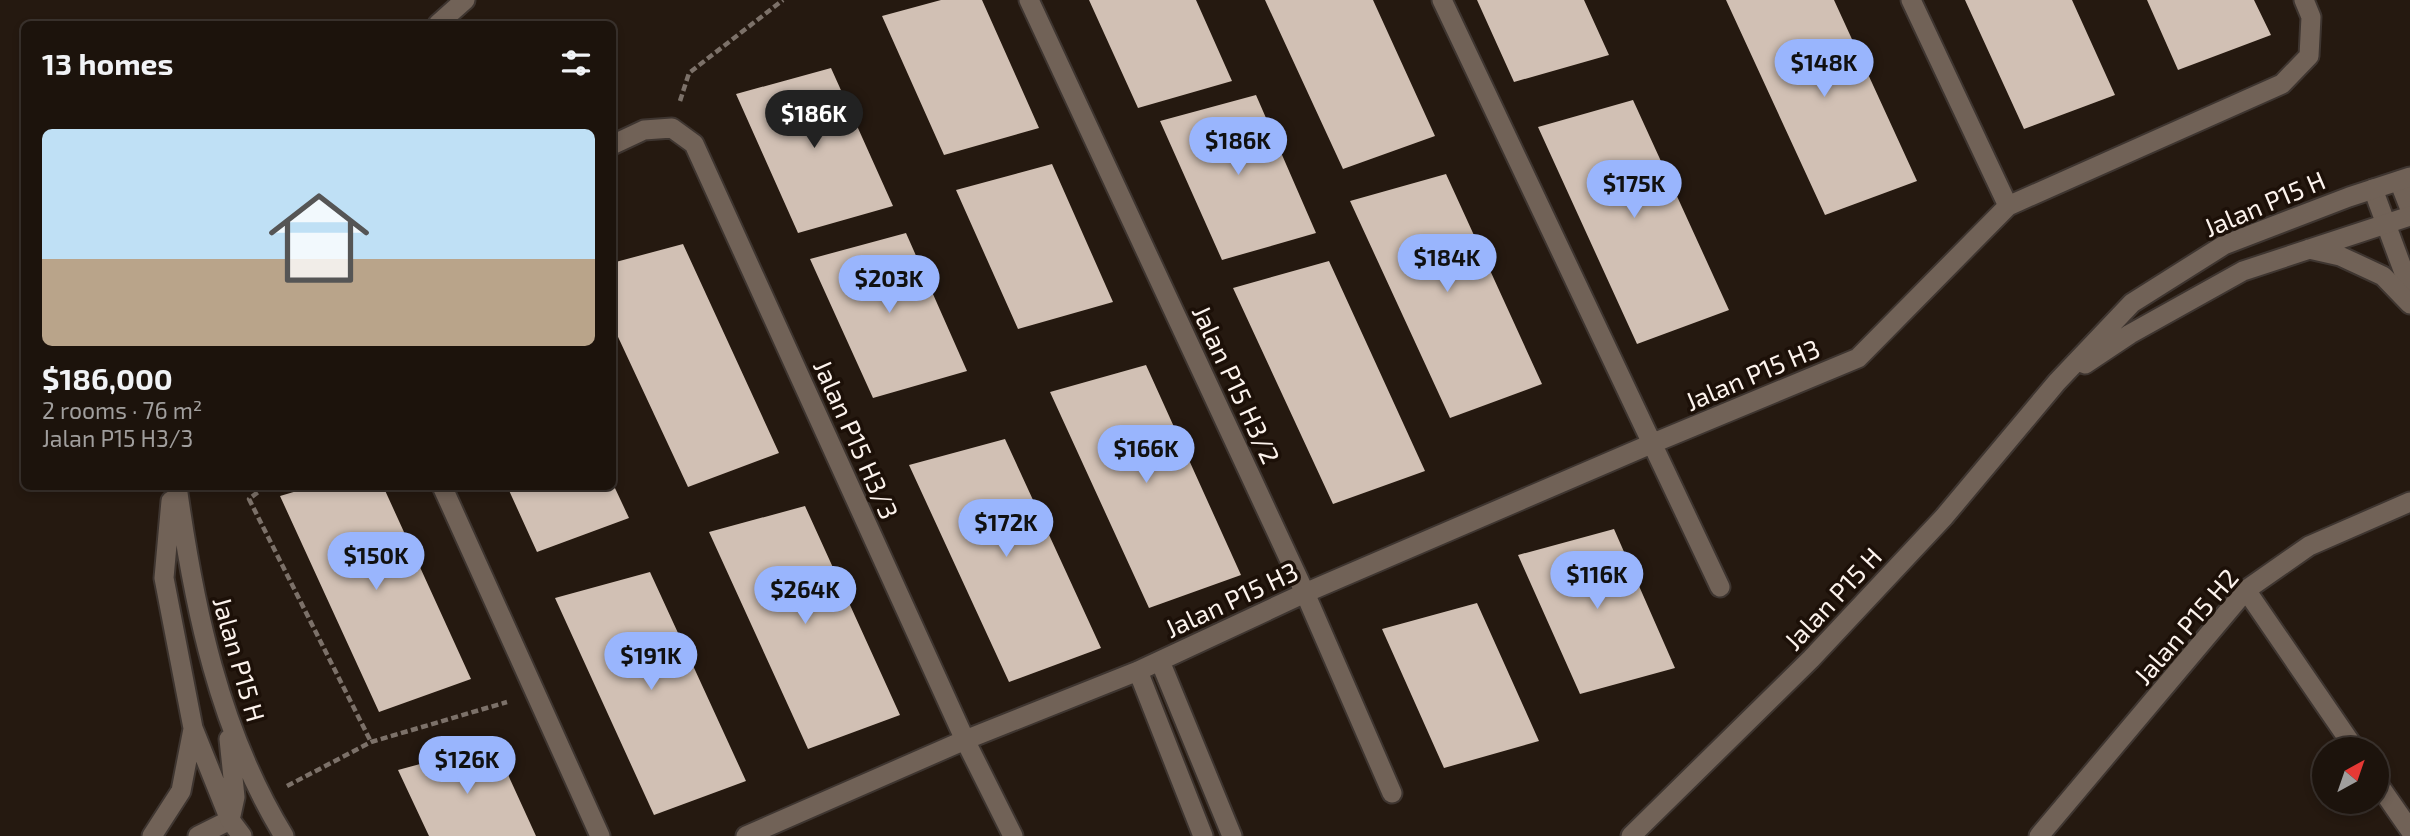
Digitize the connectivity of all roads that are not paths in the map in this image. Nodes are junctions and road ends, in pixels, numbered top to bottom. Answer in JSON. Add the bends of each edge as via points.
{"nodes":[{"id":1,"x":465,"y":0,"type":"edge"},
{"id":2,"x":1029,"y":0,"type":"edge"},
{"id":3,"x":1442,"y":0,"type":"edge"},
{"id":4,"x":1911,"y":0,"type":"edge"},
{"id":5,"x":2304,"y":0,"type":"edge"},
{"id":6,"x":441,"y":21,"type":"edge"},
{"id":7,"x":616,"y":143,"type":"edge"},
{"id":8,"x":2404,"y":179,"type":"edge"},
{"id":9,"x":2372,"y":189,"type":"junction"},
{"id":10,"x":2008,"y":206,"type":"junction"},
{"id":11,"x":2410,"y":209,"type":"edge"},
{"id":12,"x":2410,"y":216,"type":"edge"},
{"id":13,"x":2385,"y":224,"type":"junction"},
{"id":14,"x":2309,"y":249,"type":"junction"},
{"id":15,"x":2410,"y":289,"type":"edge"},
{"id":16,"x":2410,"y":304,"type":"edge"},
{"id":17,"x":2057,"y":382,"type":"junction"},
{"id":18,"x":1651,"y":444,"type":"junction"},
{"id":19,"x":174,"y":490,"type":"edge"},
{"id":20,"x":175,"y":490,"type":"edge"},
{"id":21,"x":444,"y":490,"type":"edge"},
{"id":22,"x":2410,"y":502,"type":"edge"},
{"id":23,"x":1720,"y":587,"type":"dead end"},
{"id":24,"x":2246,"y":590,"type":"junction"},
{"id":25,"x":1305,"y":593,"type":"junction"},
{"id":26,"x":1160,"y":660,"type":"junction"},
{"id":27,"x":1138,"y":671,"type":"junction"},
{"id":28,"x":227,"y":720,"type":"junction"},
{"id":29,"x":193,"y":728,"type":"junction"},
{"id":30,"x":2347,"y":737,"type":"edge"},
{"id":31,"x":965,"y":740,"type":"junction"},
{"id":32,"x":1392,"y":793,"type":"dead end"},
{"id":33,"x":2389,"y":800,"type":"edge"},
{"id":34,"x":236,"y":828,"type":"edge"},
{"id":35,"x":2410,"y":830,"type":"edge"},
{"id":36,"x":152,"y":836,"type":"edge"},
{"id":37,"x":198,"y":836,"type":"edge"},
{"id":38,"x":259,"y":836,"type":"edge"},
{"id":39,"x":284,"y":836,"type":"edge"},
{"id":40,"x":600,"y":836,"type":"edge"},
{"id":41,"x":746,"y":836,"type":"edge"},
{"id":42,"x":1013,"y":836,"type":"edge"},
{"id":43,"x":1203,"y":836,"type":"edge"},
{"id":44,"x":1232,"y":836,"type":"edge"},
{"id":45,"x":1631,"y":836,"type":"edge"},
{"id":46,"x":2039,"y":836,"type":"edge"}],
"edges":[{"from":1,"to":6,"type":"street"},
{"from":2,"to":25,"type":"street","name":"Jalan P15 H3/2"},
{"from":3,"to":18,"type":"street"},
{"from":4,"to":10,"type":"street"},
{"from":5,"to":10,"type":"street","name":"Jalan P15 H3","via":[[2311,17],[2309,56],[2282,84]]},
{"from":7,"to":31,"type":"street","name":"Jalan P15 H3/3","via":[[644,130],[672,128],[694,144]]},
{"from":8,"to":9,"type":"street","name":"Jalan P15 H"},
{"from":8,"to":11,"type":"street"},
{"from":9,"to":13,"type":"street"},
{"from":9,"to":17,"type":"street","name":"Jalan P15 H","via":[[2224,245],[2132,303]]},
{"from":10,"to":18,"type":"street","name":"Jalan P15 H3","via":[[1858,358]]},
{"from":12,"to":13,"type":"street","name":"Jalan P15 H"},
{"from":13,"to":14,"type":"street","name":"Jalan P15 H"},
{"from":13,"to":15,"type":"street"},
{"from":14,"to":16,"type":"street","via":[[2340,256],[2383,276]]},
{"from":14,"to":17,"type":"street","name":"Jalan P15 H","via":[[2243,271],[2130,334]]},
{"from":17,"to":45,"type":"street","name":"Jalan P15 H","via":[[1944,517],[1820,649]]},
{"from":18,"to":23,"type":"street"},
{"from":18,"to":25,"type":"street","name":"Jalan P15 H3"},
{"from":19,"to":29,"type":"street","name":"Jalan P15 H","via":[[164,578]]},
{"from":20,"to":28,"type":"street","name":"Jalan P15 H","via":[[190,576]]},
{"from":21,"to":40,"type":"street"},
{"from":22,"to":24,"type":"street","name":"Jalan P15 H2","via":[[2309,546]]},
{"from":24,"to":30,"type":"street"},
{"from":24,"to":46,"type":"street","name":"Jalan P15 H2"},
{"from":25,"to":26,"type":"street","name":"Jalan P15 H3"},
{"from":25,"to":32,"type":"street","name":"Jalan P15 H3/2"},
{"from":26,"to":27,"type":"street","name":"Jalan P15 H3"},
{"from":26,"to":44,"type":"street","name":"Jalan P15 H3"},
{"from":27,"to":31,"type":"street","name":"Jalan P15 H3"},
{"from":27,"to":43,"type":"street"},
{"from":28,"to":34,"type":"street"},
{"from":28,"to":39,"type":"street","name":"Jalan P15 H","via":[[261,799]]},
{"from":29,"to":34,"type":"street","name":"Jalan P15 H"},
{"from":29,"to":36,"type":"street","via":[[181,791]]},
{"from":31,"to":41,"type":"street","name":"Jalan P15 H3"},
{"from":31,"to":42,"type":"street","name":"Jalan P15 H3/3"},
{"from":33,"to":35,"type":"street"},
{"from":34,"to":37,"type":"street"},
{"from":34,"to":38,"type":"street"}]}
